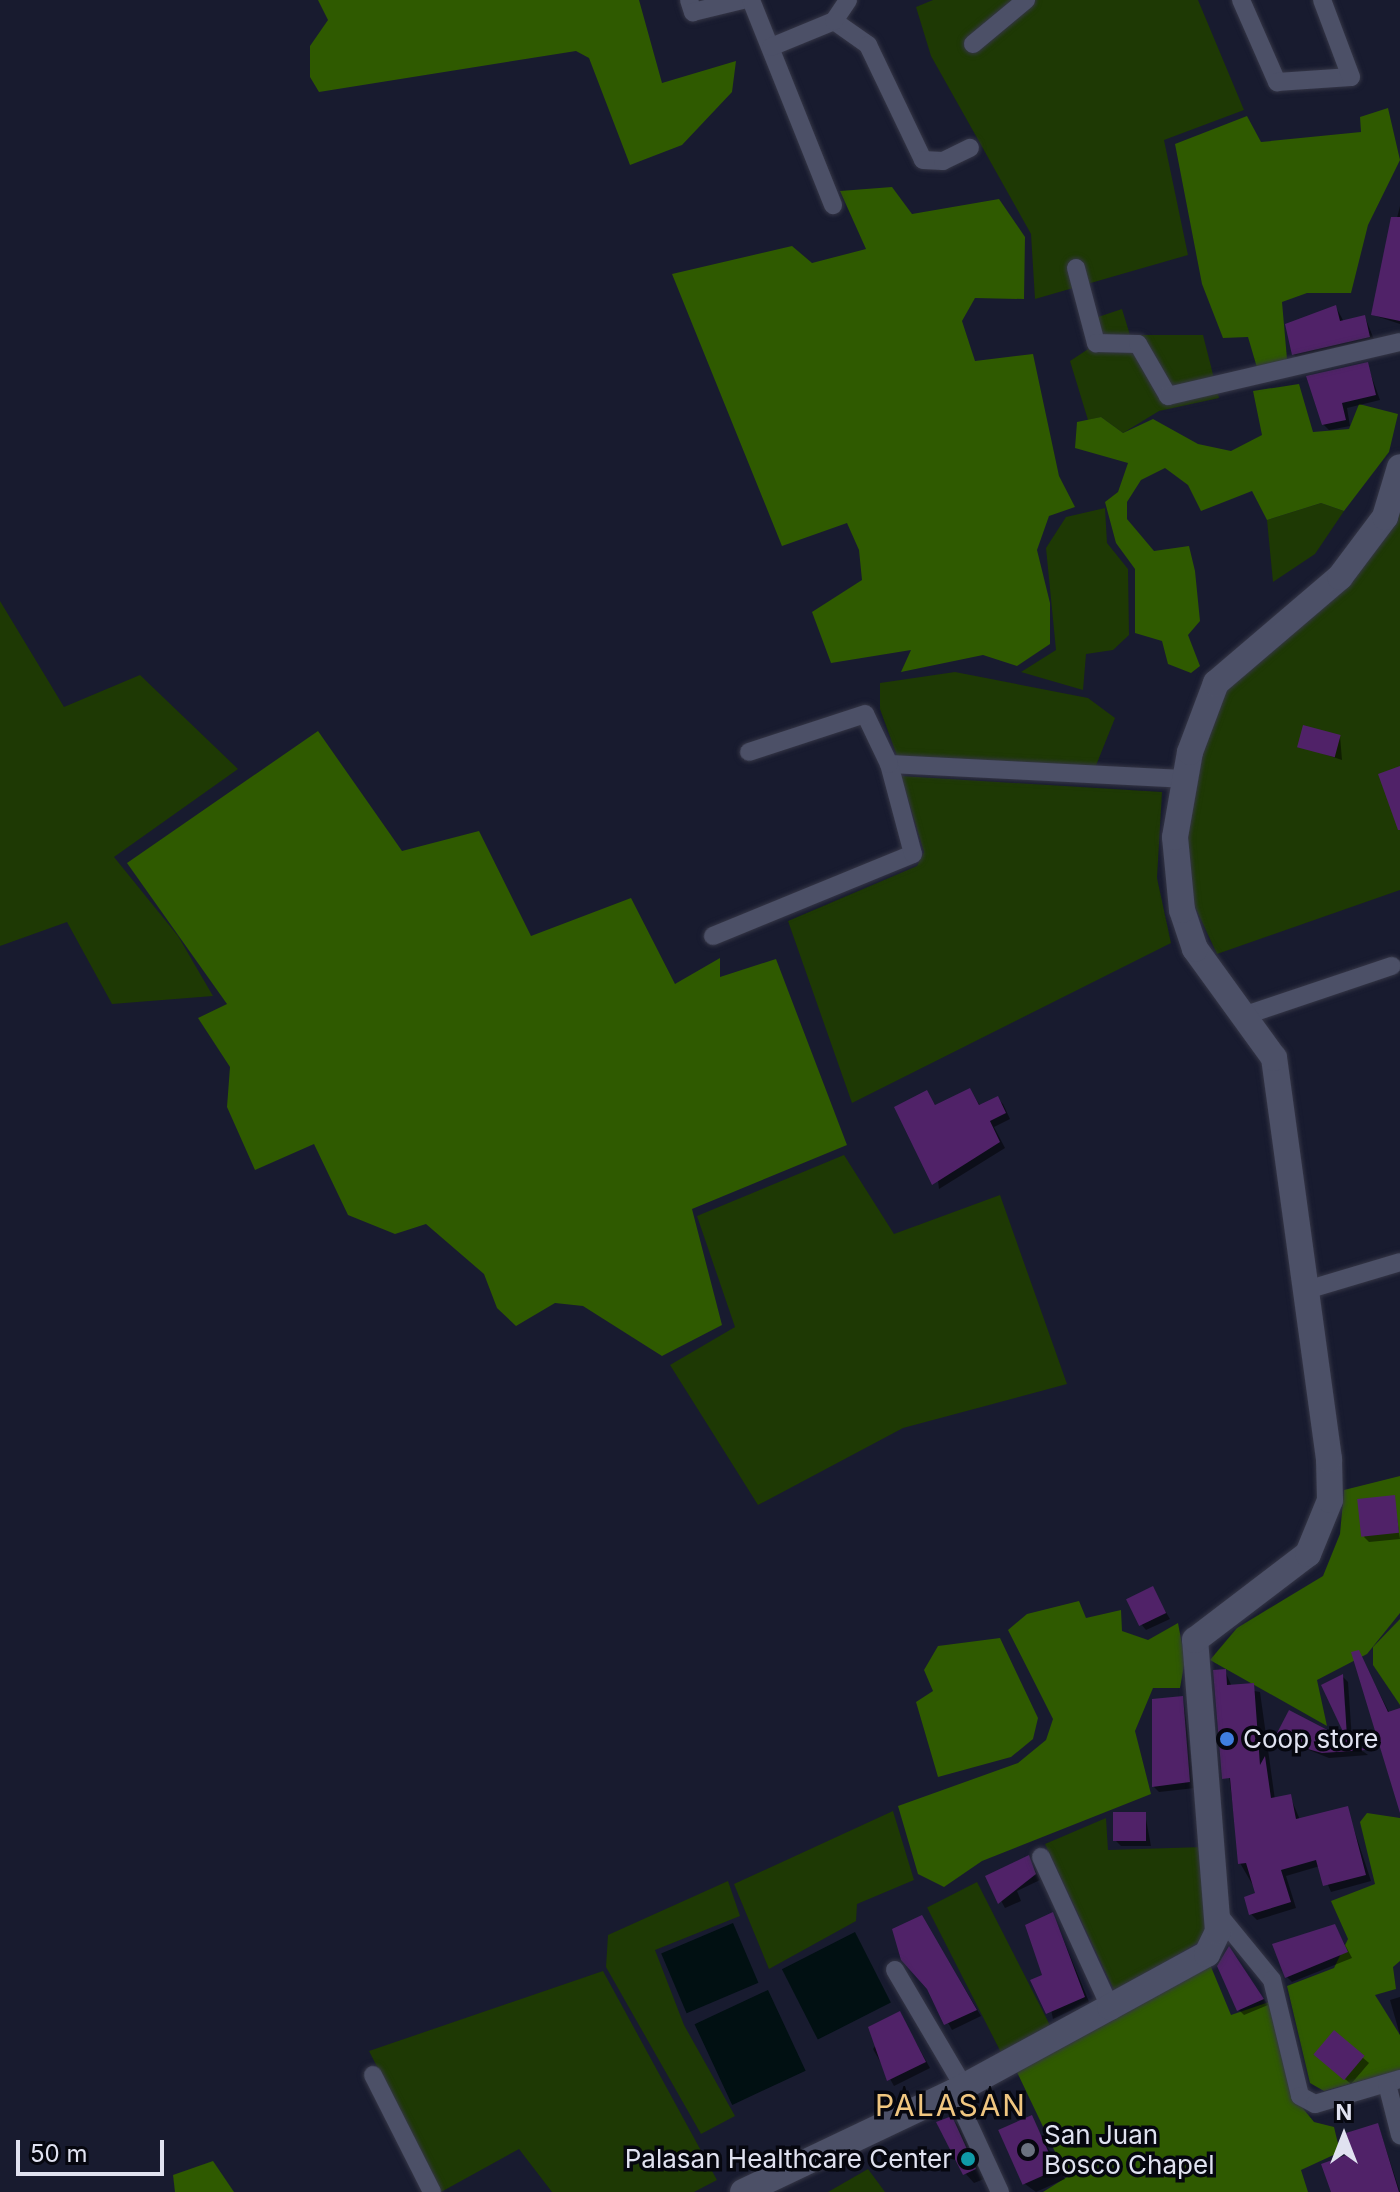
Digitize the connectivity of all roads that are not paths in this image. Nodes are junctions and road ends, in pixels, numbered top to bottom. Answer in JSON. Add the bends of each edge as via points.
{"nodes":[{"id":1,"x":689,"y":0,"type":"edge"},
{"id":2,"x":743,"y":0,"type":"edge"},
{"id":3,"x":751,"y":0,"type":"edge"},
{"id":4,"x":848,"y":0,"type":"edge"},
{"id":5,"x":1026,"y":0,"type":"edge"},
{"id":6,"x":1241,"y":0,"type":"edge"},
{"id":7,"x":1322,"y":0,"type":"edge"},
{"id":8,"x":834,"y":21,"type":"junction"},
{"id":9,"x":973,"y":44,"type":"dead end"},
{"id":10,"x":771,"y":47,"type":"junction"},
{"id":11,"x":970,"y":148,"type":"dead end"},
{"id":12,"x":833,"y":205,"type":"dead end"},
{"id":13,"x":1076,"y":268,"type":"dead end"},
{"id":14,"x":1400,"y":342,"type":"edge"},
{"id":15,"x":1400,"y":467,"type":"edge"},
{"id":16,"x":749,"y":752,"type":"dead end"},
{"id":17,"x":889,"y":764,"type":"junction"},
{"id":18,"x":1184,"y":779,"type":"junction"},
{"id":19,"x":713,"y":936,"type":"dead end"},
{"id":20,"x":1392,"y":966,"type":"dead end"},
{"id":21,"x":1246,"y":1015,"type":"junction"},
{"id":22,"x":1400,"y":1262,"type":"edge"},
{"id":23,"x":1303,"y":1291,"type":"junction"},
{"id":24,"x":1041,"y":1857,"type":"dead end"},
{"id":25,"x":1218,"y":1914,"type":"junction"},
{"id":26,"x":895,"y":1970,"type":"dead end"},
{"id":27,"x":1110,"y":2007,"type":"junction"},
{"id":28,"x":373,"y":2075,"type":"dead end"},
{"id":29,"x":1394,"y":2081,"type":"edge"},
{"id":30,"x":959,"y":2090,"type":"junction"},
{"id":31,"x":1400,"y":2135,"type":"edge"},
{"id":32,"x":432,"y":2192,"type":"edge"},
{"id":33,"x":743,"y":2192,"type":"edge"},
{"id":34,"x":1000,"y":2192,"type":"edge"}],
"edges":[{"from":1,"to":2,"type":"street","via":[[693,12]]},
{"from":3,"to":10,"type":"street"},
{"from":4,"to":8,"type":"street"},
{"from":5,"to":9,"type":"street"},
{"from":6,"to":7,"type":"street","via":[[1277,82],[1351,77]]},
{"from":8,"to":10,"type":"street"},
{"from":8,"to":11,"type":"street","via":[[868,45],[923,160],[943,161]]},
{"from":10,"to":12,"type":"street"},
{"from":13,"to":14,"type":"street","via":[[1096,343],[1138,344],[1168,396]]},
{"from":15,"to":18,"type":"street","via":[[1385,517],[1340,577],[1216,683]]},
{"from":16,"to":17,"type":"street","via":[[856,712],[870,717]]},
{"from":17,"to":18,"type":"street"},
{"from":17,"to":19,"type":"street","via":[[913,854],[904,863]]},
{"from":18,"to":21,"type":"street","via":[[1175,837],[1182,910],[1195,949]]},
{"from":20,"to":21,"type":"street"},
{"from":21,"to":23,"type":"street","via":[[1274,1058]]},
{"from":22,"to":23,"type":"street"},
{"from":23,"to":25,"type":"street","via":[[1329,1459],[1323,1529],[1308,1554],[1195,1640]]},
{"from":24,"to":27,"type":"street"},
{"from":25,"to":27,"type":"street","via":[[1207,1954]]},
{"from":25,"to":29,"type":"street","via":[[1272,1980],[1300,2096],[1315,2104]]},
{"from":26,"to":30,"type":"street"},
{"from":27,"to":30,"type":"street"},
{"from":28,"to":32,"type":"street"},
{"from":29,"to":31,"type":"street"},
{"from":30,"to":33,"type":"street"},
{"from":30,"to":34,"type":"street"}]}
